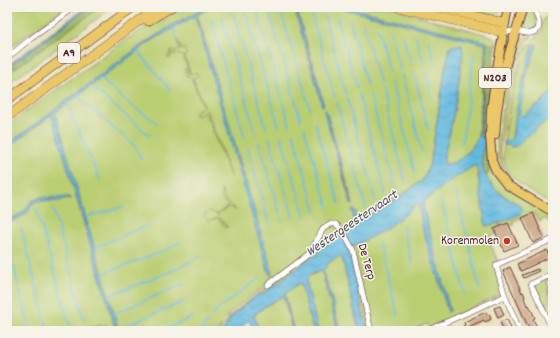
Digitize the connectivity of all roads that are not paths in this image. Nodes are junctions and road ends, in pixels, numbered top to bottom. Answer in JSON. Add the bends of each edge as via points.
{"nodes":[{"id":1,"x":75,"y":7,"type":"edge"},
{"id":2,"x":133,"y":7,"type":"edge"},
{"id":3,"x":158,"y":7,"type":"edge"},
{"id":4,"x":171,"y":7,"type":"edge"},
{"id":5,"x":399,"y":7,"type":"edge"},
{"id":6,"x":438,"y":7,"type":"edge"},
{"id":7,"x":508,"y":7,"type":"edge"},
{"id":8,"x":523,"y":7,"type":"edge"},
{"id":9,"x":533,"y":7,"type":"edge"},
{"id":10,"x":503,"y":28,"type":"junction"},
{"id":11,"x":516,"y":31,"type":"junction"},
{"id":12,"x":122,"y":33,"type":"junction"},
{"id":13,"x":7,"y":58,"type":"edge"},
{"id":14,"x":7,"y":100,"type":"edge"},
{"id":15,"x":7,"y":117,"type":"edge"},
{"id":16,"x":493,"y":136,"type":"junction"},
{"id":17,"x":553,"y":212,"type":"edge"},
{"id":18,"x":553,"y":239,"type":"edge"},
{"id":19,"x":268,"y":285,"type":"dead end"},
{"id":20,"x":505,"y":296,"type":"junction"},
{"id":21,"x":553,"y":311,"type":"edge"},
{"id":22,"x":435,"y":329,"type":"edge"},
{"id":23,"x":553,"y":330,"type":"edge"},
{"id":24,"x":371,"y":331,"type":"edge"},
{"id":25,"x":426,"y":331,"type":"edge"},
{"id":26,"x":520,"y":331,"type":"edge"}],
"edges":[{"from":1,"to":13,"type":"street"},
{"from":2,"to":14,"type":"highway","number":"A9"},
{"from":3,"to":12,"type":"highway","number":"A9"},
{"from":4,"to":12,"type":"highway","number":"A9"},
{"from":5,"to":10,"type":"highway"},
{"from":6,"to":10,"type":"highway"},
{"from":7,"to":10,"type":"main road"},
{"from":8,"to":11,"type":"main road"},
{"from":9,"to":11,"type":"street","via":[[539,18],[537,29],[529,34]]},
{"from":10,"to":11,"type":"street"},
{"from":10,"to":11,"type":"street"},
{"from":10,"to":16,"type":"main road","number":"N203","via":[[495,81]]},
{"from":11,"to":16,"type":"main road","number":"N203","via":[[503,74]]},
{"from":12,"to":15,"type":"highway","number":"A9"},
{"from":16,"to":17,"type":"main road","number":"N203","via":[[494,166],[499,176],[507,185]]},
{"from":18,"to":20,"type":"street","via":[[496,265]]},
{"from":19,"to":24,"type":"street","name":"De Terp","via":[[310,253],[326,226],[336,224],[353,250]]},
{"from":20,"to":22,"type":"street"},
{"from":20,"to":26,"type":"street"},
{"from":21,"to":23,"type":"street","via":[[550,275],[531,284]]},
{"from":22,"to":25,"type":"street"}]}
